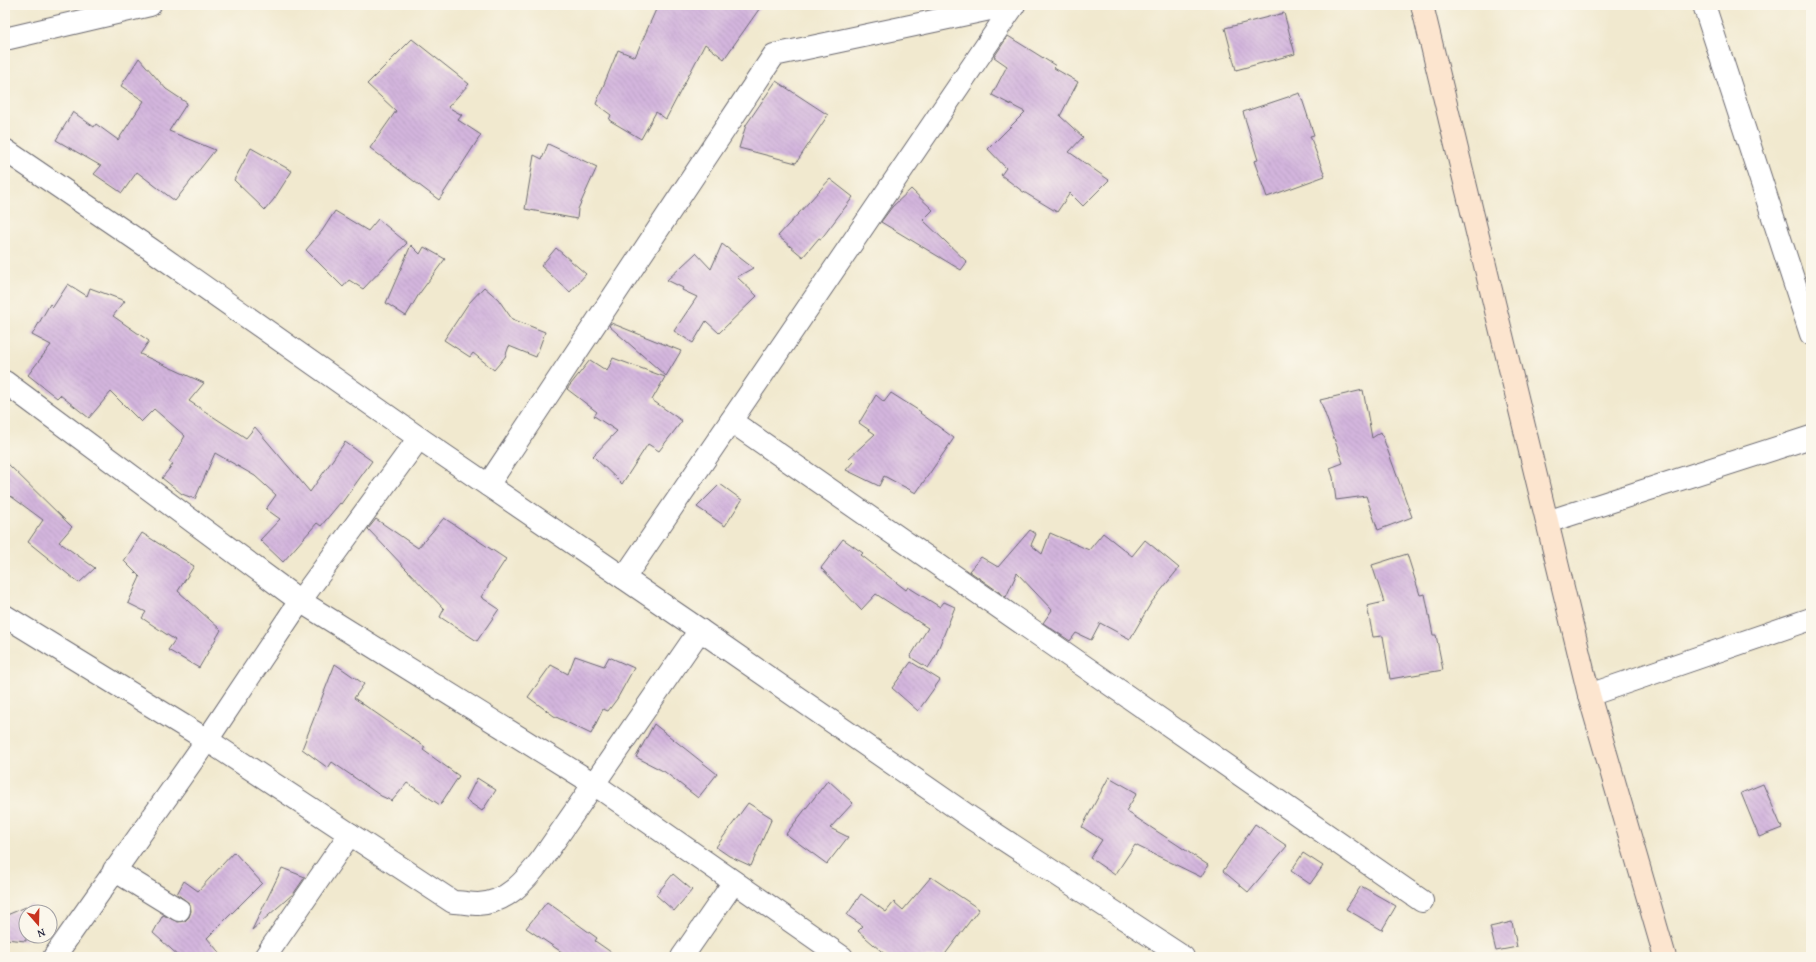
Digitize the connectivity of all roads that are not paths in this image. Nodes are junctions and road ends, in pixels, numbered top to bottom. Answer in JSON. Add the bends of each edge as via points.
{"nodes":[{"id":1,"x":150,"y":5,"type":"edge"},
{"id":2,"x":1009,"y":5,"type":"edge"},
{"id":3,"x":1014,"y":5,"type":"edge"},
{"id":4,"x":1422,"y":5,"type":"edge"},
{"id":5,"x":1704,"y":5,"type":"edge"},
{"id":6,"x":7,"y":33,"type":"edge"},
{"id":7,"x":5,"y":150,"type":"edge"},
{"id":8,"x":1811,"y":334,"type":"edge"},
{"id":9,"x":5,"y":382,"type":"edge"},
{"id":10,"x":731,"y":421,"type":"junction"},
{"id":11,"x":1811,"y":437,"type":"edge"},
{"id":12,"x":419,"y":438,"type":"junction"},
{"id":13,"x":488,"y":485,"type":"junction"},
{"id":14,"x":1547,"y":522,"type":"junction"},
{"id":15,"x":624,"y":578,"type":"junction"},
{"id":16,"x":300,"y":601,"type":"junction"},
{"id":17,"x":5,"y":616,"type":"edge"},
{"id":18,"x":1811,"y":619,"type":"edge"},
{"id":19,"x":700,"y":630,"type":"junction"},
{"id":20,"x":1589,"y":695,"type":"junction"},
{"id":21,"x":207,"y":740,"type":"junction"},
{"id":22,"x":594,"y":784,"type":"junction"},
{"id":23,"x":350,"y":834,"type":"junction"},
{"id":24,"x":114,"y":870,"type":"junction"},
{"id":25,"x":734,"y":882,"type":"junction"},
{"id":26,"x":1422,"y":902,"type":"dead end"},
{"id":27,"x":179,"y":910,"type":"dead end"},
{"id":28,"x":54,"y":957,"type":"edge"},
{"id":29,"x":265,"y":957,"type":"edge"},
{"id":30,"x":682,"y":957,"type":"edge"},
{"id":31,"x":842,"y":957,"type":"edge"},
{"id":32,"x":1184,"y":957,"type":"edge"},
{"id":33,"x":1665,"y":957,"type":"edge"}],
"edges":[{"from":1,"to":6,"type":"street"},
{"from":2,"to":13,"type":"street","via":[[774,55]]},
{"from":3,"to":10,"type":"street"},
{"from":4,"to":14,"type":"street"},
{"from":5,"to":8,"type":"street"},
{"from":7,"to":12,"type":"street"},
{"from":9,"to":16,"type":"street"},
{"from":10,"to":15,"type":"street"},
{"from":10,"to":26,"type":"street"},
{"from":11,"to":14,"type":"street"},
{"from":12,"to":13,"type":"street"},
{"from":12,"to":16,"type":"street"},
{"from":13,"to":15,"type":"street"},
{"from":14,"to":20,"type":"street"},
{"from":15,"to":19,"type":"street"},
{"from":16,"to":21,"type":"street"},
{"from":16,"to":22,"type":"street"},
{"from":17,"to":21,"type":"street"},
{"from":18,"to":20,"type":"street"},
{"from":19,"to":22,"type":"street"},
{"from":19,"to":32,"type":"street","via":[[971,818]]},
{"from":20,"to":33,"type":"street"},
{"from":21,"to":23,"type":"street"},
{"from":21,"to":24,"type":"street"},
{"from":22,"to":23,"type":"street","via":[[524,882],[502,898],[479,904],[453,902]]},
{"from":22,"to":25,"type":"street"},
{"from":23,"to":29,"type":"street"},
{"from":24,"to":27,"type":"street"},
{"from":24,"to":28,"type":"street"},
{"from":25,"to":30,"type":"street"},
{"from":25,"to":31,"type":"street"}]}
